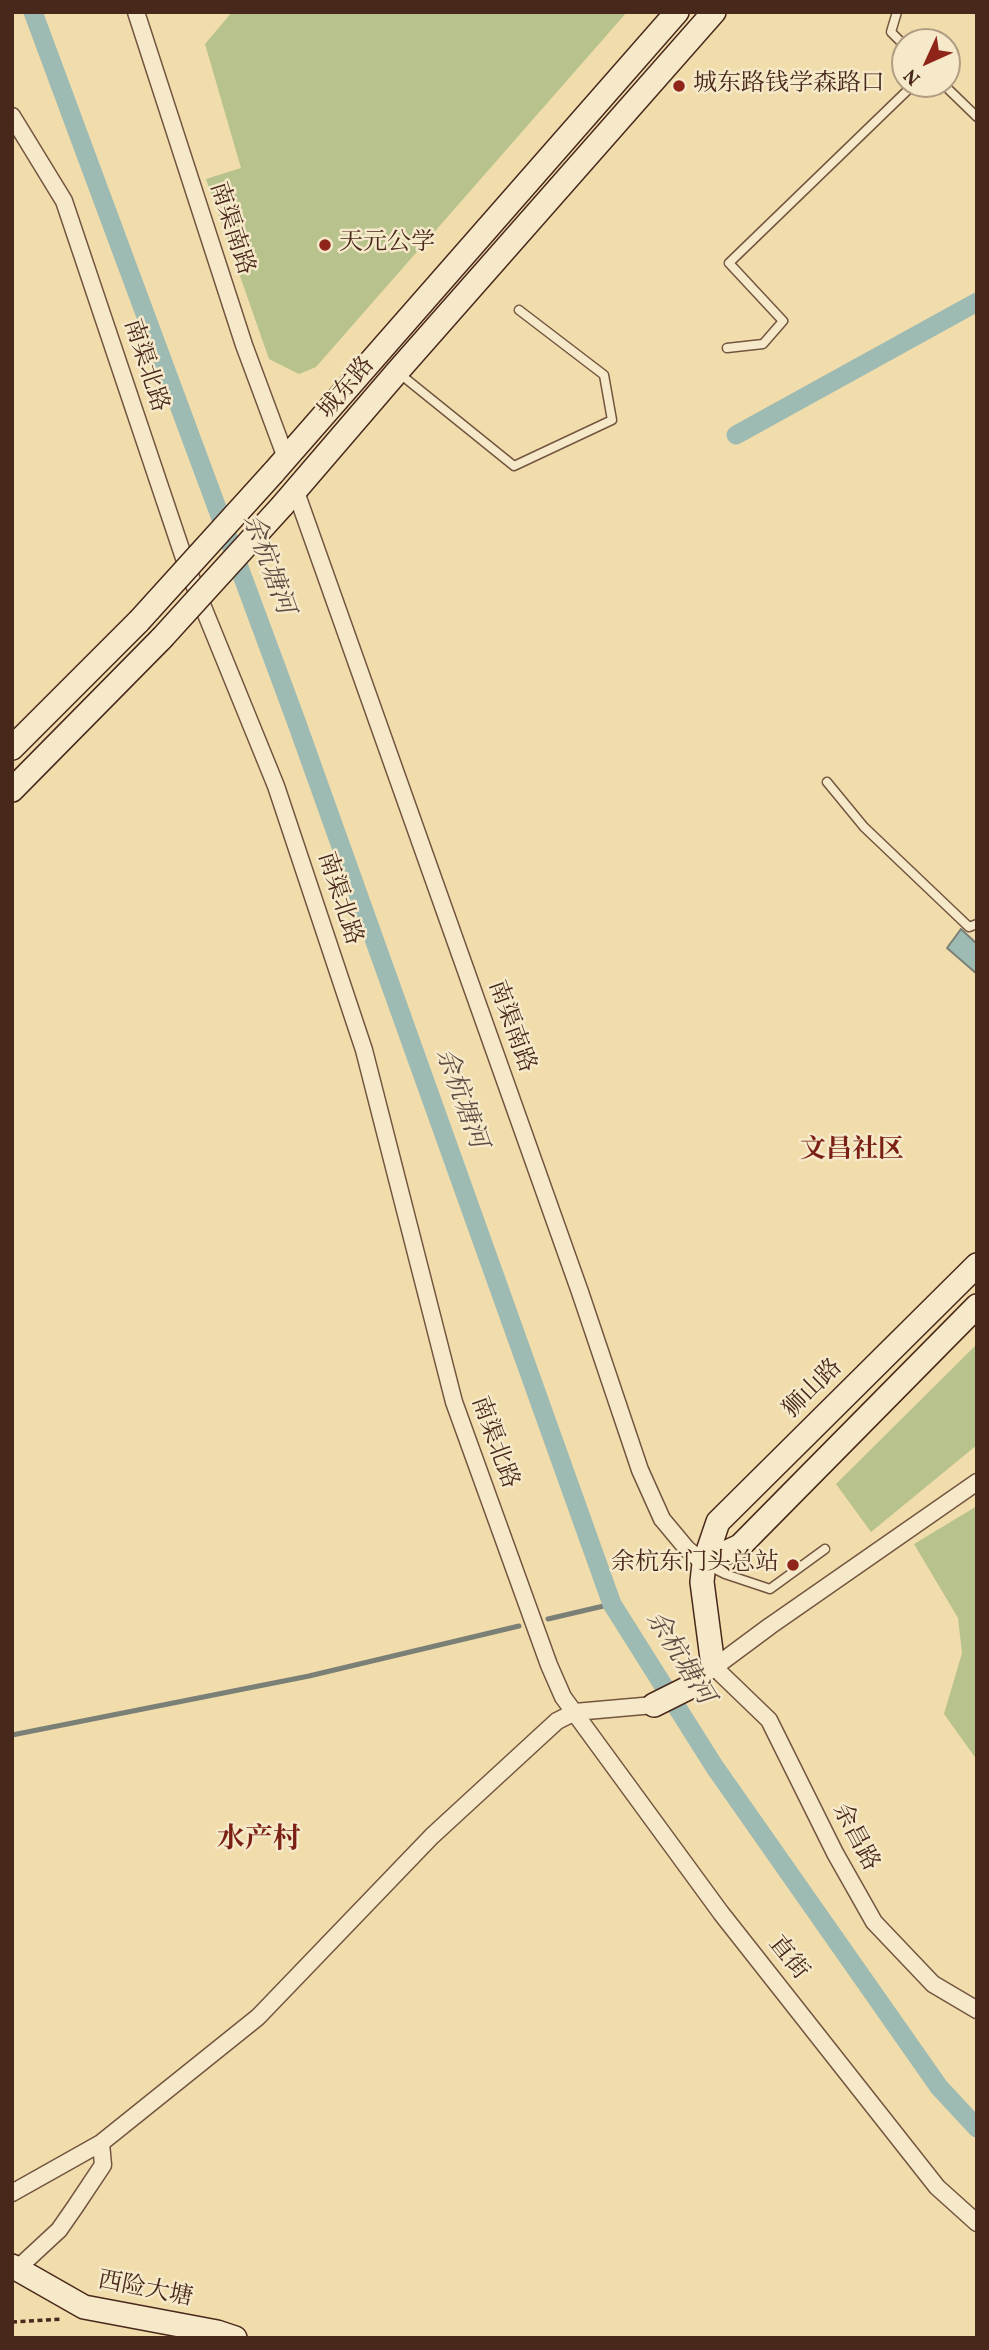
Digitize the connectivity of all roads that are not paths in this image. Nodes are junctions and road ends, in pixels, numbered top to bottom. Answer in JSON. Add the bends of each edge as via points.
{"nodes":[{"id":1,"x":136,"y":12,"type":"edge"},
{"id":2,"x":677,"y":12,"type":"edge"},
{"id":3,"x":714,"y":12,"type":"edge"},
{"id":4,"x":900,"y":98,"type":"edge"},
{"id":5,"x":957,"y":98,"type":"edge"},
{"id":6,"x":12,"y":116,"type":"edge"},
{"id":7,"x":977,"y":117,"type":"edge"},
{"id":8,"x":519,"y":310,"type":"dead end"},
{"id":9,"x":727,"y":348,"type":"dead end"},
{"id":10,"x":397,"y":372,"type":"junction"},
{"id":11,"x":279,"y":465,"type":"junction"},
{"id":12,"x":289,"y":499,"type":"junction"},
{"id":13,"x":12,"y":748,"type":"edge"},
{"id":14,"x":827,"y":782,"type":"dead end"},
{"id":15,"x":14,"y":785,"type":"edge"},
{"id":16,"x":977,"y":924,"type":"edge"},
{"id":17,"x":977,"y":1265,"type":"edge"},
{"id":18,"x":977,"y":1306,"type":"edge"},
{"id":19,"x":977,"y":1482,"type":"edge"},
{"id":20,"x":825,"y":1549,"type":"dead end"},
{"id":21,"x":704,"y":1563,"type":"junction"},
{"id":22,"x":713,"y":1666,"type":"junction"},
{"id":23,"x":696,"y":1684,"type":"joint"},
{"id":24,"x":654,"y":1706,"type":"joint"},
{"id":25,"x":575,"y":1712,"type":"junction"},
{"id":26,"x":977,"y":2011,"type":"edge"},
{"id":27,"x":101,"y":2143,"type":"junction"},
{"id":28,"x":12,"y":2193,"type":"edge"},
{"id":29,"x":977,"y":2223,"type":"edge"},
{"id":30,"x":15,"y":2267,"type":"edge"},
{"id":31,"x":235,"y":2338,"type":"edge"}],
"edges":[{"from":1,"to":11,"type":"street","name":"南渠南路"},
{"from":2,"to":11,"type":"street","name":"城东路"},
{"from":3,"to":10,"type":"street","name":"城东路"},
{"from":4,"to":9,"type":"lane","via":[[729,263],[783,321],[763,344]]},
{"from":5,"to":7,"type":"lane"},
{"from":6,"to":25,"type":"street","name":"南渠北路","via":[[64,201],[188,570],[276,786],[364,1051],[454,1402],[549,1665]]},
{"from":8,"to":10,"type":"lane","via":[[604,375],[612,420],[514,466]]},
{"from":10,"to":12,"type":"street","name":"城东路"},
{"from":11,"to":13,"type":"street","name":"城东路","bridge":true,"via":[[139,621]]},
{"from":12,"to":15,"type":"street","name":"城东路","bridge":true,"via":[[162,638]]},
{"from":12,"to":21,"type":"street","name":"南渠南路","via":[[580,1292],[650,1496],[670,1529]]},
{"from":14,"to":16,"type":"lane","via":[[864,827],[959,918],[969,927]]},
{"from":17,"to":21,"type":"street","name":"狮山路","via":[[719,1522]]},
{"from":18,"to":21,"type":"street","via":[[740,1546]]},
{"from":19,"to":22,"type":"street"},
{"from":20,"to":21,"type":"lane","via":[[770,1589]]},
{"from":21,"to":22,"type":"street","name":"狮山路","via":[[702,1582]]},
{"from":22,"to":23,"type":"street"},
{"from":22,"to":26,"type":"street","name":"余昌路","via":[[769,1720],[874,1922],[933,1984]]},
{"from":23,"to":24,"type":"street"},
{"from":24,"to":25,"type":"street"},
{"from":25,"to":27,"type":"street","via":[[557,1721],[432,1836],[258,2017]]},
{"from":25,"to":29,"type":"street","name":"直街","via":[[721,1913],[937,2187]]},
{"from":27,"to":28,"type":"street"},
{"from":27,"to":30,"type":"street","via":[[103,2165],[75,2207],[59,2230]]},
{"from":30,"to":31,"type":"street","name":"西险大塘","via":[[84,2307]]}]}
